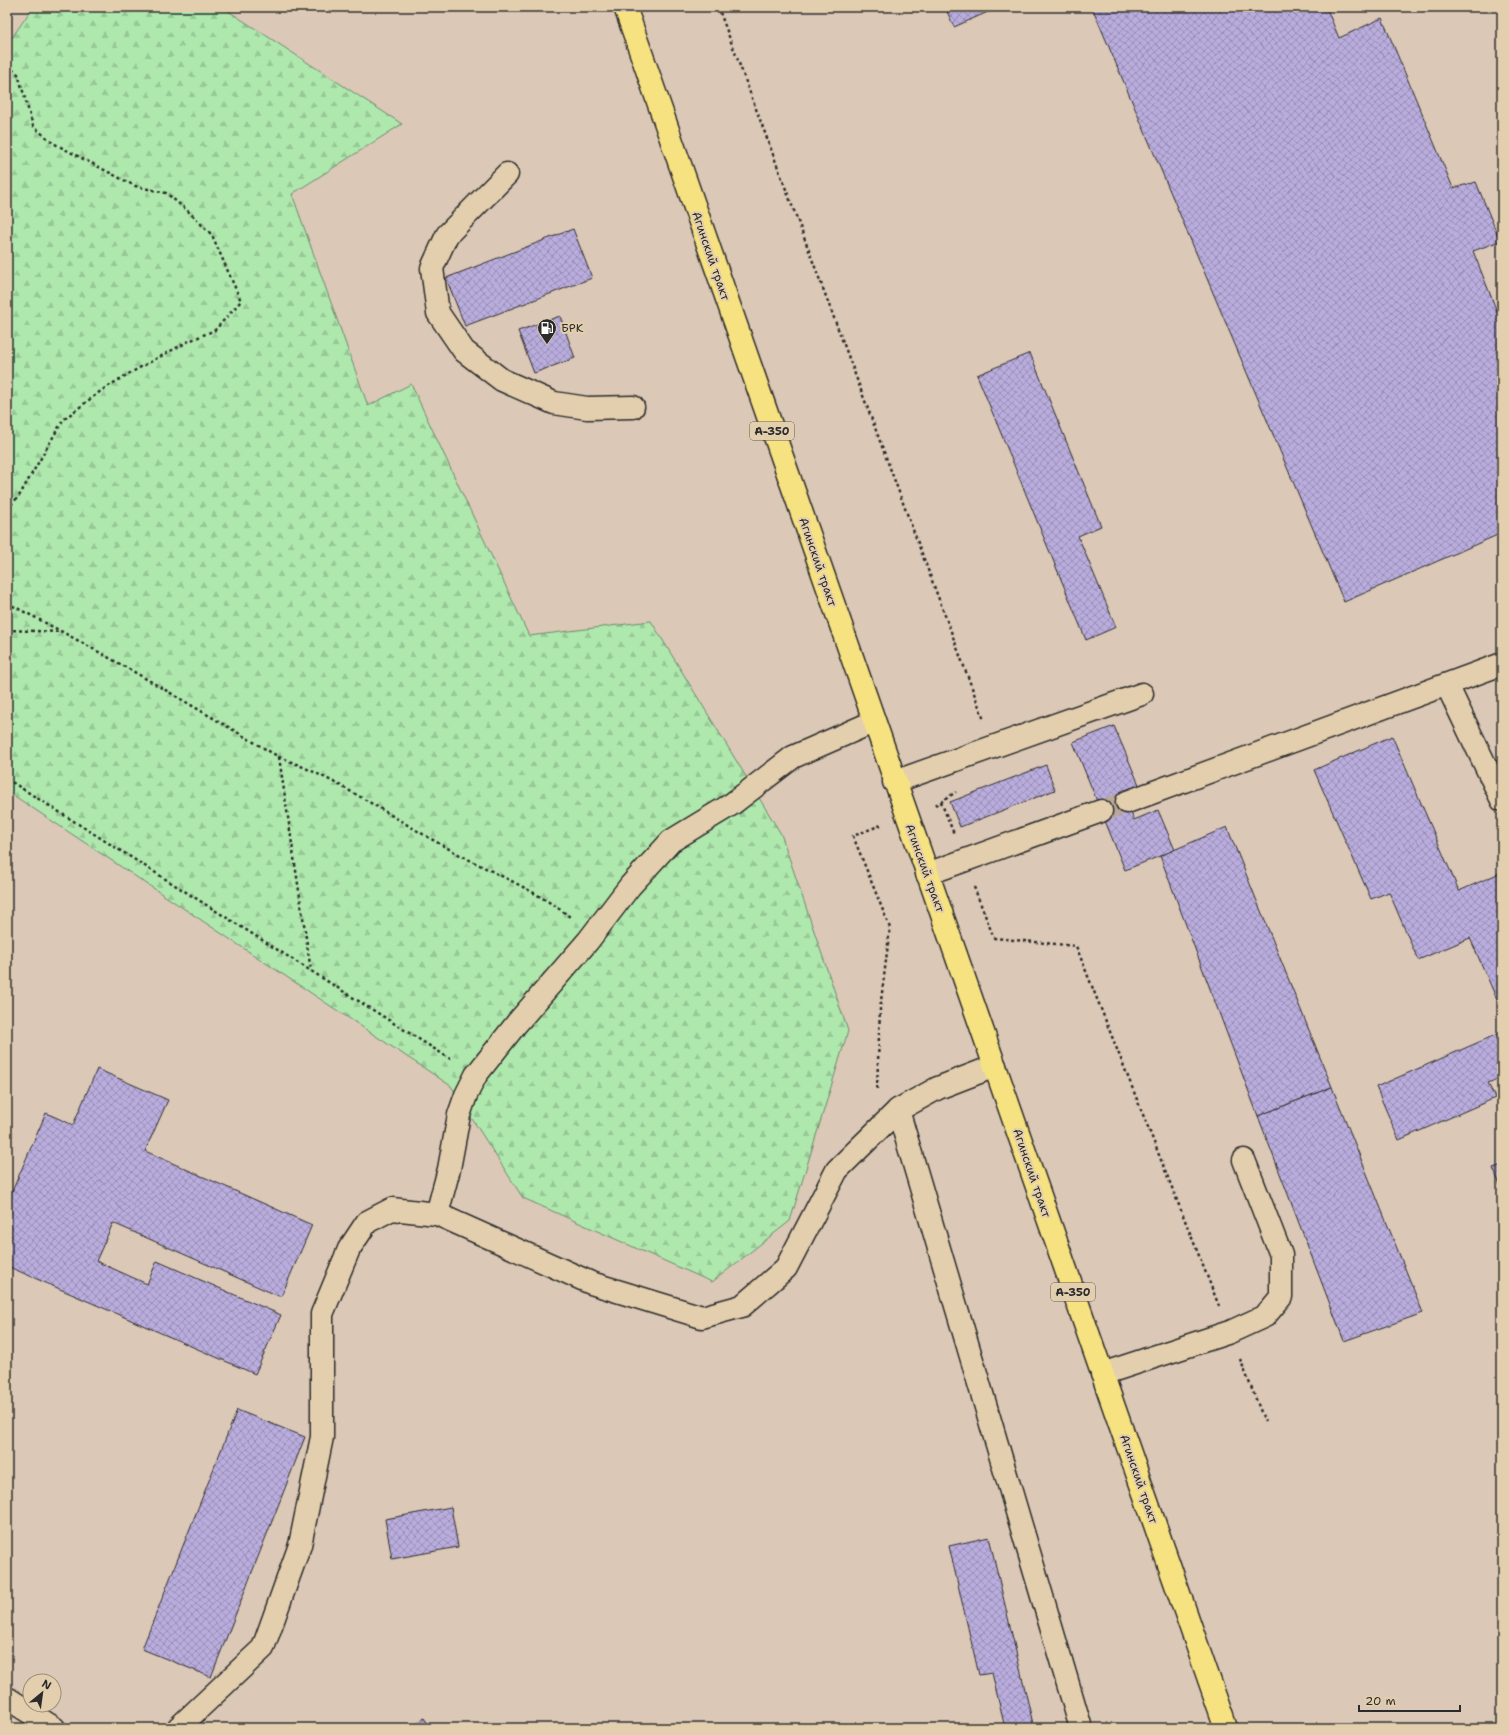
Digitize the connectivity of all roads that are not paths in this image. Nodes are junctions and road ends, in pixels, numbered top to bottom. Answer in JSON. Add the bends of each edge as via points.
{"nodes":[{"id":1,"x":625,"y":7,"type":"edge"},
{"id":2,"x":507,"y":174,"type":"dead end"},
{"id":3,"x":633,"y":407,"type":"dead end"},
{"id":4,"x":1502,"y":664,"type":"edge"},
{"id":5,"x":1447,"y":685,"type":"junction"},
{"id":6,"x":1142,"y":694,"type":"dead end"},
{"id":7,"x":873,"y":722,"type":"junction"},
{"id":8,"x":894,"y":782,"type":"junction"},
{"id":9,"x":1502,"y":800,"type":"edge"},
{"id":10,"x":1127,"y":802,"type":"tunnel mouth"},
{"id":11,"x":1101,"y":811,"type":"tunnel mouth"},
{"id":12,"x":927,"y":874,"type":"junction"},
{"id":13,"x":995,"y":1066,"type":"junction"},
{"id":14,"x":898,"y":1110,"type":"junction"},
{"id":15,"x":1244,"y":1160,"type":"dead end"},
{"id":16,"x":436,"y":1214,"type":"junction"},
{"id":17,"x":1102,"y":1374,"type":"junction"},
{"id":18,"x":7,"y":1698,"type":"edge"},
{"id":19,"x":54,"y":1728,"type":"edge"},
{"id":20,"x":178,"y":1728,"type":"edge"},
{"id":21,"x":1081,"y":1728,"type":"edge"},
{"id":22,"x":1226,"y":1728,"type":"edge"}],
"edges":[{"from":1,"to":7,"type":"highway","name":"Агинский тракт","number":"А-350"},
{"from":2,"to":3,"type":"street","via":[[447,235],[432,268],[438,313],[464,351],[502,380],[554,403],[587,408]]},
{"from":4,"to":5,"type":"street"},
{"from":5,"to":9,"type":"street"},
{"from":5,"to":10,"type":"street"},
{"from":6,"to":8,"type":"street"},
{"from":7,"to":8,"type":"highway","name":"Агинский тракт","number":"А-350"},
{"from":7,"to":16,"type":"street","via":[[793,757],[732,804],[670,841],[630,886],[588,941],[476,1075],[459,1115],[449,1169]]},
{"from":8,"to":12,"type":"highway","name":"Агинский тракт","number":"А-350"},
{"from":11,"to":12,"type":"street"},
{"from":12,"to":13,"type":"highway","name":"Агинский тракт","number":"А-350"},
{"from":13,"to":14,"type":"street","via":[[938,1088]]},
{"from":13,"to":17,"type":"highway","name":"Агинский тракт","number":"А-350"},
{"from":14,"to":16,"type":"street","via":[[837,1170],[786,1268],[742,1306],[702,1317],[592,1283]]},
{"from":14,"to":21,"type":"street"},
{"from":15,"to":17,"type":"street","via":[[1281,1255],[1281,1297],[1265,1316],[1230,1332]]},
{"from":16,"to":20,"type":"street","via":[[392,1209],[367,1222],[349,1249],[322,1314],[322,1437],[297,1552],[263,1648]]},
{"from":17,"to":22,"type":"highway","name":"Агинский тракт","number":"А-350"},
{"from":18,"to":19,"type":"street"}]}
